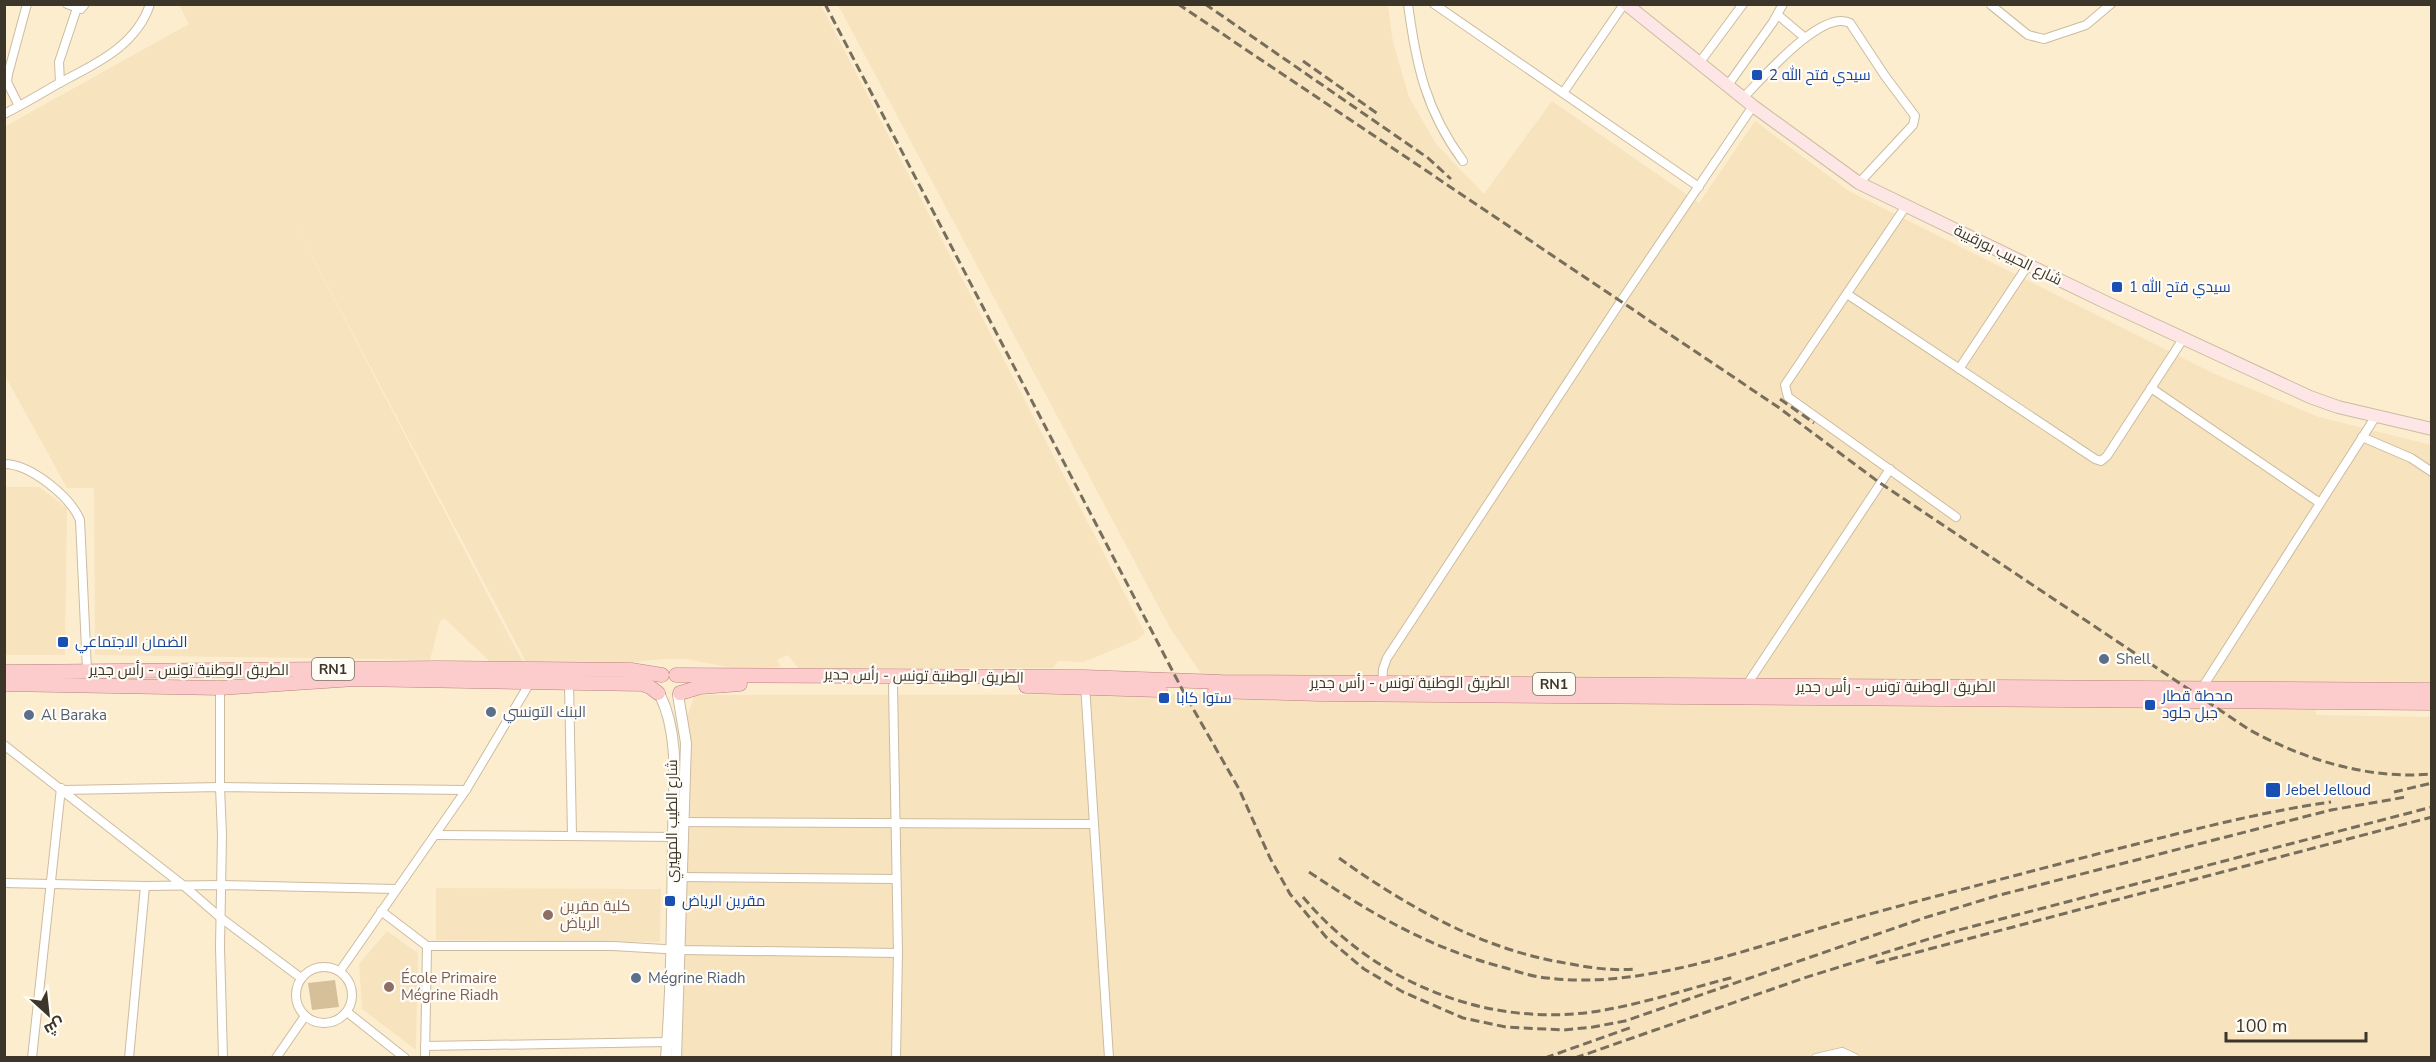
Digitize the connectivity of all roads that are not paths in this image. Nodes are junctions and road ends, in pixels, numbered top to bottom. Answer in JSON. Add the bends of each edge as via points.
{"nodes":[{"id":1,"x":27,"y":4,"type":"edge"},
{"id":2,"x":67,"y":4,"type":"edge"},
{"id":3,"x":150,"y":4,"type":"edge"},
{"id":4,"x":1408,"y":4,"type":"edge"},
{"id":5,"x":1434,"y":4,"type":"edge"},
{"id":6,"x":1625,"y":4,"type":"edge"},
{"id":7,"x":1743,"y":4,"type":"edge"},
{"id":8,"x":1783,"y":4,"type":"edge"},
{"id":9,"x":2110,"y":4,"type":"edge"},
{"id":10,"x":1991,"y":5,"type":"edge"},
{"id":11,"x":81,"y":6,"type":"edge"},
{"id":12,"x":1778,"y":15,"type":"junction"},
{"id":13,"x":1804,"y":37,"type":"junction"},
{"id":14,"x":1700,"y":62,"type":"junction"},
{"id":15,"x":60,"y":83,"type":"junction"},
{"id":16,"x":1728,"y":85,"type":"junction"},
{"id":17,"x":1563,"y":93,"type":"junction"},
{"id":18,"x":1748,"y":102,"type":"junction"},
{"id":19,"x":19,"y":106,"type":"junction"},
{"id":20,"x":4,"y":114,"type":"edge"},
{"id":21,"x":1463,"y":161,"type":"dead end"},
{"id":22,"x":1859,"y":183,"type":"junction"},
{"id":23,"x":1699,"y":188,"type":"junction"},
{"id":24,"x":1906,"y":206,"type":"junction"},
{"id":25,"x":2028,"y":265,"type":"junction"},
{"id":26,"x":1847,"y":294,"type":"junction"},
{"id":27,"x":2183,"y":339,"type":"junction"},
{"id":28,"x":1959,"y":369,"type":"junction"},
{"id":29,"x":2151,"y":388,"type":"junction"},
{"id":30,"x":2376,"y":416,"type":"junction"},
{"id":31,"x":2432,"y":429,"type":"edge"},
{"id":32,"x":2362,"y":437,"type":"junction"},
{"id":33,"x":4,"y":464,"type":"edge"},
{"id":34,"x":1890,"y":469,"type":"junction"},
{"id":35,"x":2432,"y":472,"type":"edge"},
{"id":36,"x":2320,"y":502,"type":"junction"},
{"id":37,"x":1956,"y":517,"type":"dead end"},
{"id":38,"x":87,"y":670,"type":"junction"},
{"id":39,"x":4,"y":672,"type":"edge"},
{"id":40,"x":669,"y":675,"type":"junction"},
{"id":41,"x":532,"y":681,"type":"junction"},
{"id":42,"x":569,"y":682,"type":"junction"},
{"id":43,"x":1085,"y":682,"type":"junction"},
{"id":44,"x":4,"y":684,"type":"edge"},
{"id":45,"x":893,"y":686,"type":"junction"},
{"id":46,"x":220,"y":688,"type":"junction"},
{"id":47,"x":2202,"y":688,"type":"junction"},
{"id":48,"x":1382,"y":689,"type":"junction"},
{"id":49,"x":2432,"y":690,"type":"edge"},
{"id":50,"x":1743,"y":692,"type":"junction"},
{"id":51,"x":659,"y":694,"type":"junction"},
{"id":52,"x":679,"y":694,"type":"junction"},
{"id":53,"x":2432,"y":703,"type":"edge"},
{"id":54,"x":4,"y":745,"type":"edge"},
{"id":55,"x":220,"y":787,"type":"junction"},
{"id":56,"x":62,"y":789,"type":"junction"},
{"id":57,"x":466,"y":790,"type":"junction"},
{"id":58,"x":678,"y":822,"type":"junction"},
{"id":59,"x":896,"y":823,"type":"junction"},
{"id":60,"x":1093,"y":824,"type":"junction"},
{"id":61,"x":437,"y":834,"type":"junction"},
{"id":62,"x":572,"y":835,"type":"junction"},
{"id":63,"x":678,"y":837,"type":"junction"},
{"id":64,"x":677,"y":877,"type":"junction"},
{"id":65,"x":896,"y":879,"type":"junction"},
{"id":66,"x":4,"y":884,"type":"edge"},
{"id":67,"x":49,"y":885,"type":"junction"},
{"id":68,"x":221,"y":885,"type":"junction"},
{"id":69,"x":145,"y":886,"type":"junction"},
{"id":70,"x":184,"y":886,"type":"junction"},
{"id":71,"x":396,"y":889,"type":"junction"},
{"id":72,"x":381,"y":911,"type":"junction"},
{"id":73,"x":221,"y":918,"type":"junction"},
{"id":74,"x":427,"y":946,"type":"junction"},
{"id":75,"x":676,"y":950,"type":"junction"},
{"id":76,"x":898,"y":953,"type":"junction"},
{"id":77,"x":340,"y":971,"type":"junction"},
{"id":78,"x":301,"y":978,"type":"junction"},
{"id":79,"x":347,"y":1012,"type":"junction"},
{"id":80,"x":305,"y":1017,"type":"junction"},
{"id":81,"x":672,"y":1041,"type":"junction"},
{"id":82,"x":425,"y":1046,"type":"junction"},
{"id":83,"x":32,"y":1058,"type":"edge"},
{"id":84,"x":129,"y":1058,"type":"edge"},
{"id":85,"x":223,"y":1058,"type":"edge"},
{"id":86,"x":276,"y":1058,"type":"edge"},
{"id":87,"x":405,"y":1058,"type":"edge"},
{"id":88,"x":425,"y":1058,"type":"edge"},
{"id":89,"x":666,"y":1058,"type":"edge"},
{"id":90,"x":678,"y":1058,"type":"edge"},
{"id":91,"x":896,"y":1058,"type":"edge"},
{"id":92,"x":1109,"y":1058,"type":"edge"},
{"id":93,"x":1816,"y":1058,"type":"edge"},
{"id":94,"x":1855,"y":1058,"type":"edge"}],
"edges":[{"from":1,"to":19,"type":"street","via":[[7,82]]},
{"from":2,"to":11,"type":"street"},
{"from":3,"to":15,"type":"street","via":[[128,40],[95,65]]},
{"from":4,"to":21,"type":"street","via":[[1419,71],[1430,105],[1444,136]]},
{"from":5,"to":17,"type":"street"},
{"from":6,"to":14,"type":"main road","name":"شارع الحبيب بورقيبة"},
{"from":6,"to":17,"type":"street"},
{"from":7,"to":14,"type":"street"},
{"from":8,"to":12,"type":"street"},
{"from":9,"to":10,"type":"street","via":[[2086,24],[2044,39],[2028,35]]},
{"from":11,"to":15,"type":"street","via":[[59,62]]},
{"from":12,"to":13,"type":"street"},
{"from":12,"to":16,"type":"street"},
{"from":13,"to":18,"type":"street"},
{"from":13,"to":22,"type":"street","via":[[1826,25],[1851,23],[1915,116],[1913,125]]},
{"from":14,"to":16,"type":"main road","name":"شارع الحبيب بورقيبة"},
{"from":15,"to":19,"type":"street"},
{"from":16,"to":18,"type":"main road","name":"شارع الحبيب بورقيبة"},
{"from":17,"to":23,"type":"street"},
{"from":18,"to":22,"type":"main road","name":"شارع الحبيب بورقيبة"},
{"from":18,"to":23,"type":"street"},
{"from":19,"to":20,"type":"street"},
{"from":22,"to":24,"type":"main road","name":"شارع الحبيب بورقيبة"},
{"from":23,"to":48,"type":"street","via":[[1387,658]]},
{"from":24,"to":25,"type":"main road","name":"شارع الحبيب بورقيبة"},
{"from":24,"to":26,"type":"street"},
{"from":25,"to":27,"type":"main road","name":"شارع الحبيب بورقيبة"},
{"from":25,"to":28,"type":"street"},
{"from":26,"to":28,"type":"street"},
{"from":26,"to":34,"type":"street","via":[[1785,385],[1785,391],[1788,398]]},
{"from":27,"to":29,"type":"street"},
{"from":27,"to":30,"type":"main road","name":"شارع الحبيب بورقيبة","via":[[2310,397]]},
{"from":28,"to":29,"type":"street","via":[[2101,461]]},
{"from":29,"to":36,"type":"street"},
{"from":30,"to":31,"type":"main road","name":"شارع الحبيب بورقيبة"},
{"from":30,"to":32,"type":"street"},
{"from":32,"to":35,"type":"street","via":[[2411,458]]},
{"from":32,"to":36,"type":"street"},
{"from":33,"to":38,"type":"street","via":[[23,466],[75,507],[80,520]]},
{"from":34,"to":37,"type":"street"},
{"from":34,"to":50,"type":"street"},
{"from":36,"to":47,"type":"street"},
{"from":38,"to":39,"type":"main road","name":"الطريق الوطنية تونس - رأس جدير","number":"RN1"},
{"from":38,"to":40,"type":"main road","name":"الطريق الوطنية تونس - رأس جدير","number":"RN1","via":[[439,668],[631,670]]},
{"from":40,"to":43,"type":"main road","name":"الطريق الوطنية تونس - رأس جدير","number":"RN1"},
{"from":40,"to":51,"type":"main road","via":[[656,685]]},
{"from":40,"to":52,"type":"main road","via":[[682,681]]},
{"from":41,"to":42,"type":"main road","name":"الطريق الوطنية تونس - رأس جدير","number":"RN1"},
{"from":41,"to":46,"type":"main road","name":"الطريق الوطنية تونس - رأس جدير","number":"RN1","via":[[355,679]]},
{"from":41,"to":57,"type":"street"},
{"from":42,"to":51,"type":"main road","name":"الطريق الوطنية تونس - رأس جدير","number":"RN1","via":[[642,684]]},
{"from":42,"to":62,"type":"street"},
{"from":43,"to":45,"type":"main road","name":"الطريق الوطنية تونس - رأس جدير","number":"RN1"},
{"from":43,"to":48,"type":"main road","name":"الطريق الوطنية تونس - رأس جدير","number":"RN1"},
{"from":43,"to":60,"type":"street"},
{"from":44,"to":46,"type":"main road","name":"الطريق الوطنية تونس - رأس جدير","number":"RN1"},
{"from":45,"to":52,"type":"main road","name":"الطريق الوطنية تونس - رأس جدير","number":"RN1","via":[[734,684],[700,687]]},
{"from":45,"to":59,"type":"street"},
{"from":46,"to":55,"type":"street"},
{"from":47,"to":49,"type":"main road","name":"الطريق الوطنية تونس - رأس جدير","number":"RN1"},
{"from":47,"to":50,"type":"main road","name":"الطريق الوطنية تونس - رأس جدير","number":"RN1"},
{"from":48,"to":50,"type":"main road","name":"الطريق الوطنية تونس - رأس جدير","number":"RN1"},
{"from":50,"to":53,"type":"main road","name":"الطريق الوطنية تونس - رأس جدير","number":"RN1"},
{"from":51,"to":52,"type":"main road","number":"RN1","via":[[671,699]]},
{"from":51,"to":58,"type":"street","name":"شارع الطيب المهيري","via":[[673,745]]},
{"from":52,"to":58,"type":"street","name":"شارع الطيب المهيري","via":[[686,743]]},
{"from":54,"to":56,"type":"street"},
{"from":55,"to":56,"type":"street"},
{"from":55,"to":57,"type":"street"},
{"from":55,"to":68,"type":"street"},
{"from":56,"to":67,"type":"street"},
{"from":56,"to":70,"type":"street"},
{"from":57,"to":61,"type":"street"},
{"from":58,"to":59,"type":"street"},
{"from":58,"to":63,"type":"street","name":"شارع الطيب المهيري"},
{"from":59,"to":60,"type":"street"},
{"from":59,"to":65,"type":"street"},
{"from":60,"to":92,"type":"street"},
{"from":61,"to":62,"type":"street"},
{"from":61,"to":71,"type":"street"},
{"from":62,"to":63,"type":"street"},
{"from":63,"to":64,"type":"street","name":"شارع الطيب المهيري"},
{"from":64,"to":65,"type":"street"},
{"from":64,"to":75,"type":"street","name":"شارع الطيب المهيري"},
{"from":65,"to":76,"type":"street"},
{"from":66,"to":67,"type":"street"},
{"from":67,"to":69,"type":"street"},
{"from":67,"to":83,"type":"street"},
{"from":68,"to":70,"type":"street"},
{"from":68,"to":71,"type":"street"},
{"from":68,"to":73,"type":"street"},
{"from":69,"to":70,"type":"street"},
{"from":69,"to":84,"type":"street"},
{"from":70,"to":73,"type":"street"},
{"from":71,"to":72,"type":"street"},
{"from":72,"to":74,"type":"street"},
{"from":72,"to":77,"type":"street"},
{"from":73,"to":78,"type":"street"},
{"from":73,"to":85,"type":"street"},
{"from":74,"to":75,"type":"street"},
{"from":74,"to":82,"type":"street"},
{"from":75,"to":76,"type":"street"},
{"from":75,"to":81,"type":"street","name":"شارع الطيب المهيري"},
{"from":76,"to":91,"type":"street"},
{"from":77,"to":78,"type":"street","via":[[320,967]]},
{"from":77,"to":79,"type":"street","via":[[352,991]]},
{"from":78,"to":80,"type":"street","via":[[295,999]]},
{"from":79,"to":80,"type":"street","via":[[328,1023]]},
{"from":79,"to":87,"type":"street"},
{"from":80,"to":86,"type":"street"},
{"from":81,"to":82,"type":"street"},
{"from":81,"to":89,"type":"street","name":"شارع الطيب المهيري"},
{"from":81,"to":90,"type":"street","name":"شارع الطيب المهيري"},
{"from":82,"to":88,"type":"street"},
{"from":93,"to":94,"type":"street","via":[[1842,1052]]}]}
